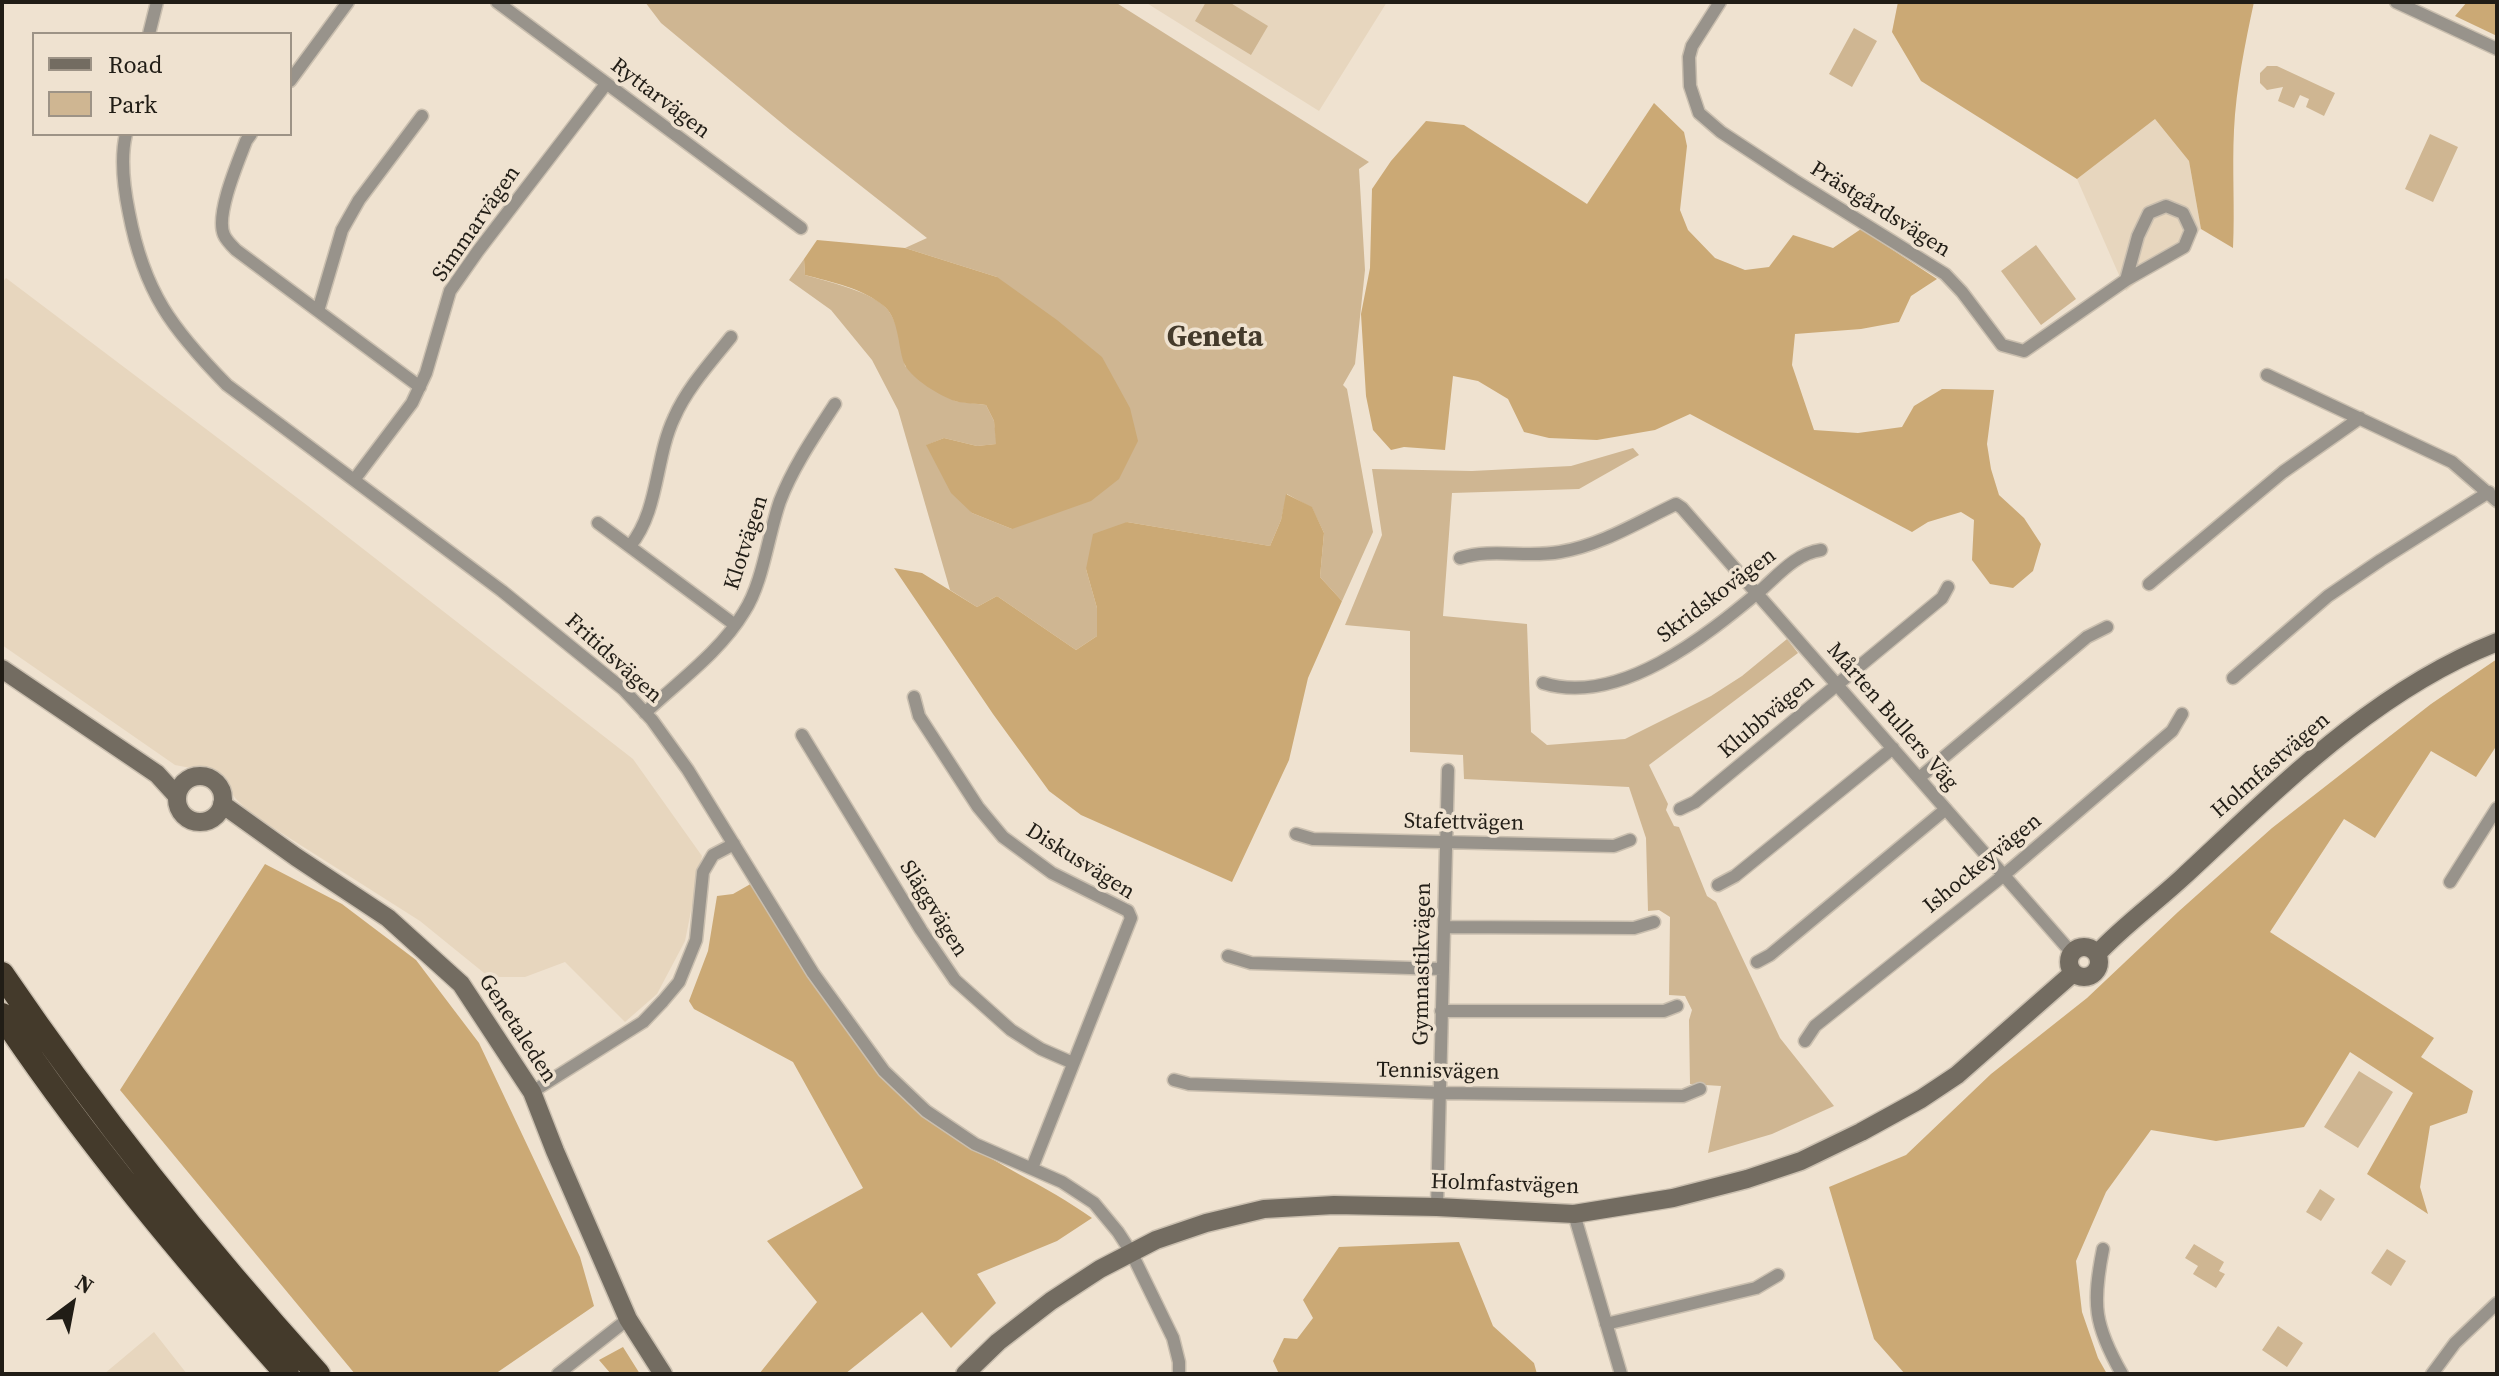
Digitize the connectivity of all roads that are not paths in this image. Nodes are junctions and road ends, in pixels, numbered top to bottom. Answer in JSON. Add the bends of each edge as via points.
{"nodes":[{"id":1,"x":157,"y":2,"type":"edge"},
{"id":2,"x":348,"y":2,"type":"edge"},
{"id":3,"x":497,"y":2,"type":"edge"},
{"id":4,"x":1720,"y":2,"type":"edge"},
{"id":5,"x":2396,"y":2,"type":"edge"},
{"id":6,"x":150,"y":32,"type":"edge"},
{"id":7,"x":2497,"y":49,"type":"edge"},
{"id":8,"x":292,"y":78,"type":"edge"},
{"id":9,"x":606,"y":84,"type":"junction"},
{"id":10,"x":422,"y":116,"type":"dead end"},
{"id":11,"x":126,"y":136,"type":"edge"},
{"id":12,"x":250,"y":136,"type":"edge"},
{"id":13,"x":801,"y":228,"type":"dead end"},
{"id":14,"x":2126,"y":280,"type":"junction"},
{"id":15,"x":318,"y":311,"type":"junction"},
{"id":16,"x":731,"y":337,"type":"dead end"},
{"id":17,"x":2267,"y":375,"type":"dead end"},
{"id":18,"x":420,"y":387,"type":"junction"},
{"id":19,"x":835,"y":404,"type":"dead end"},
{"id":20,"x":2360,"y":418,"type":"junction"},
{"id":21,"x":354,"y":480,"type":"junction"},
{"id":22,"x":2493,"y":496,"type":"edge"},
{"id":23,"x":598,"y":523,"type":"dead end"},
{"id":24,"x":630,"y":546,"type":"junction"},
{"id":25,"x":1821,"y":550,"type":"dead end"},
{"id":26,"x":1460,"y":558,"type":"dead end"},
{"id":27,"x":2149,"y":584,"type":"dead end"},
{"id":28,"x":1948,"y":587,"type":"dead end"},
{"id":29,"x":1757,"y":593,"type":"junction"},
{"id":30,"x":735,"y":625,"type":"junction"},
{"id":31,"x":2107,"y":627,"type":"dead end"},
{"id":32,"x":2497,"y":642,"type":"edge"},
{"id":33,"x":2,"y":669,"type":"edge"},
{"id":34,"x":2233,"y":678,"type":"dead end"},
{"id":35,"x":1543,"y":683,"type":"dead end"},
{"id":36,"x":1837,"y":685,"type":"junction"},
{"id":37,"x":914,"y":697,"type":"dead end"},
{"id":38,"x":645,"y":713,"type":"junction"},
{"id":39,"x":2182,"y":714,"type":"dead end"},
{"id":40,"x":802,"y":735,"type":"dead end"},
{"id":41,"x":1893,"y":748,"type":"junction"},
{"id":42,"x":1448,"y":770,"type":"dead end"},
{"id":43,"x":157,"y":774,"type":"junction"},
{"id":44,"x":1919,"y":778,"type":"junction"},
{"id":45,"x":187,"y":780,"type":"junction"},
{"id":46,"x":177,"y":796,"type":"junction"},
{"id":47,"x":2497,"y":808,"type":"edge"},
{"id":48,"x":1680,"y":809,"type":"dead end"},
{"id":49,"x":1946,"y":809,"type":"junction"},
{"id":50,"x":218,"y":811,"type":"junction"},
{"id":51,"x":1296,"y":834,"type":"dead end"},
{"id":52,"x":1630,"y":840,"type":"dead end"},
{"id":53,"x":1445,"y":842,"type":"junction"},
{"id":54,"x":734,"y":844,"type":"junction"},
{"id":55,"x":2004,"y":875,"type":"junction"},
{"id":56,"x":2450,"y":882,"type":"dead end"},
{"id":57,"x":1718,"y":885,"type":"dead end"},
{"id":58,"x":1654,"y":922,"type":"dead end"},
{"id":59,"x":1444,"y":927,"type":"junction"},
{"id":60,"x":2071,"y":952,"type":"junction"},
{"id":61,"x":2097,"y":954,"type":"junction"},
{"id":62,"x":1228,"y":956,"type":"dead end"},
{"id":63,"x":1757,"y":962,"type":"dead end"},
{"id":64,"x":1442,"y":969,"type":"junction"},
{"id":65,"x":2073,"y":973,"type":"junction"},
{"id":66,"x":2,"y":974,"type":"edge"},
{"id":67,"x":1677,"y":1006,"type":"dead end"},
{"id":68,"x":1441,"y":1011,"type":"junction"},
{"id":69,"x":2,"y":1015,"type":"edge"},
{"id":70,"x":1805,"y":1041,"type":"dead end"},
{"id":71,"x":1073,"y":1063,"type":"junction"},
{"id":72,"x":1174,"y":1080,"type":"dead end"},
{"id":73,"x":1700,"y":1089,"type":"dead end"},
{"id":74,"x":532,"y":1092,"type":"junction"},
{"id":75,"x":1441,"y":1093,"type":"junction"},
{"id":76,"x":1032,"y":1168,"type":"junction"},
{"id":77,"x":1437,"y":1207,"type":"junction"},
{"id":78,"x":1574,"y":1214,"type":"junction"},
{"id":79,"x":2103,"y":1249,"type":"dead end"},
{"id":80,"x":1131,"y":1252,"type":"junction"},
{"id":81,"x":1778,"y":1275,"type":"dead end"},
{"id":82,"x":2497,"y":1303,"type":"edge"},
{"id":83,"x":628,"y":1319,"type":"junction"},
{"id":84,"x":1606,"y":1324,"type":"junction"},
{"id":85,"x":287,"y":1374,"type":"edge"},
{"id":86,"x":318,"y":1374,"type":"edge"},
{"id":87,"x":558,"y":1374,"type":"edge"},
{"id":88,"x":663,"y":1374,"type":"edge"},
{"id":89,"x":965,"y":1374,"type":"edge"},
{"id":90,"x":1179,"y":1374,"type":"edge"},
{"id":91,"x":1621,"y":1374,"type":"edge"},
{"id":92,"x":2122,"y":1374,"type":"edge"},
{"id":93,"x":2432,"y":1374,"type":"edge"}],
"edges":[{"from":1,"to":6,"type":"street"},
{"from":2,"to":8,"type":"street"},
{"from":3,"to":9,"type":"street","name":"Ryttarvägen"},
{"from":4,"to":14,"type":"street","name":"Prästgårdsvägen","via":[[1689,57],[1690,86],[1699,113],[1945,274],[2002,345],[2024,351]]},
{"from":5,"to":7,"type":"street"},
{"from":9,"to":13,"type":"street","name":"Ryttarvägen"},
{"from":9,"to":18,"type":"street","name":"Simmarvägen","via":[[450,291]]},
{"from":10,"to":15,"type":"street","via":[[342,230]]},
{"from":11,"to":21,"type":"street","name":"Fritidsvägen","via":[[124,191],[136,251],[155,298],[188,345],[227,385]]},
{"from":12,"to":15,"type":"street","via":[[225,205],[224,236]]},
{"from":14,"to":14,"type":"street","name":"Prästgårdsvägen","via":[[2184,247],[2191,230],[2183,213],[2166,206],[2149,213]]},
{"from":15,"to":18,"type":"street"},
{"from":16,"to":24,"type":"street","via":[[673,418],[645,519]]},
{"from":17,"to":20,"type":"street"},
{"from":18,"to":21,"type":"street","name":"Simmarvägen"},
{"from":19,"to":30,"type":"street","name":"Klotvägen","via":[[781,499],[757,585]]},
{"from":20,"to":22,"type":"street","via":[[2452,462]]},
{"from":20,"to":27,"type":"street","via":[[2283,472]]},
{"from":21,"to":38,"type":"street","name":"Fritidsvägen","via":[[502,591]]},
{"from":22,"to":34,"type":"street","via":[[2328,596]]},
{"from":23,"to":24,"type":"street"},
{"from":24,"to":30,"type":"street"},
{"from":25,"to":29,"type":"street","name":"Skridskovägen","via":[[1806,552]]},
{"from":26,"to":29,"type":"street","name":"Mårten Bullers Väg","via":[[1561,552],[1596,543],[1676,504]]},
{"from":28,"to":36,"type":"street","name":"Klubbvägen","via":[[1942,598]]},
{"from":29,"to":35,"type":"street","name":"Skridskovägen","via":[[1664,661],[1621,680],[1562,689]]},
{"from":29,"to":36,"type":"street","name":"Mårten Bullers Väg"},
{"from":30,"to":38,"type":"street","name":"Klotvägen"},
{"from":31,"to":44,"type":"street","via":[[2087,637]]},
{"from":32,"to":61,"type":"street","name":"Holmfastvägen","via":[[2368,714],[2267,796]]},
{"from":33,"to":43,"type":"street","name":"Genetaleden"},
{"from":36,"to":41,"type":"street","name":"Mårten Bullers Väg"},
{"from":36,"to":48,"type":"street","name":"Klubbvägen"},
{"from":37,"to":71,"type":"street","name":"Diskusvägen","via":[[919,716],[1003,837],[1052,873],[1128,911],[1127,931]]},
{"from":38,"to":54,"type":"street","name":"Fritidsvägen"},
{"from":39,"to":55,"type":"street","name":"Ishockeyvägen","via":[[2172,731]]},
{"from":40,"to":71,"type":"street","name":"Släggvägen","via":[[955,980],[1011,1030]]},
{"from":41,"to":44,"type":"street","name":"Mårten Bullers Väg"},
{"from":41,"to":57,"type":"street"},
{"from":42,"to":53,"type":"street","name":"Gymnastikvägen"},
{"from":43,"to":45,"type":"street","name":"Genetaleden"},
{"from":43,"to":46,"type":"street","name":"Genetaleden"},
{"from":44,"to":49,"type":"street","name":"Mårten Bullers Väg"},
{"from":45,"to":46,"type":"street"},
{"from":45,"to":50,"type":"street","name":"Genetaleden","via":[[212,779],[221,790]]},
{"from":46,"to":50,"type":"street","name":"Genetaleden","via":[[188,819],[201,822]]},
{"from":47,"to":56,"type":"street"},
{"from":49,"to":55,"type":"street","name":"Mårten Bullers Väg"},
{"from":49,"to":63,"type":"street"},
{"from":50,"to":74,"type":"street","name":"Genetaleden","via":[[388,918],[461,984]]},
{"from":51,"to":53,"type":"street","name":"Stafettvägen","via":[[1313,839]]},
{"from":52,"to":53,"type":"street","name":"Stafettvägen","via":[[1614,846]]},
{"from":53,"to":59,"type":"street","name":"Gymnastikvägen"},
{"from":54,"to":74,"type":"street","via":[[713,855],[703,872],[696,940],[679,982],[643,1022]]},
{"from":54,"to":76,"type":"street","name":"Fritidsvägen","via":[[813,973],[884,1071],[926,1111],[975,1144]]},
{"from":55,"to":60,"type":"street","name":"Mårten Bullers Väg"},
{"from":55,"to":70,"type":"street","name":"Ishockeyvägen","via":[[1815,1026]]},
{"from":58,"to":59,"type":"street","via":[[1634,928]]},
{"from":59,"to":64,"type":"street","name":"Gymnastikvägen"},
{"from":60,"to":61,"type":"street","via":[[2085,947]]},
{"from":60,"to":65,"type":"street"},
{"from":61,"to":65,"type":"street","via":[[2099,964],[2093,973]]},
{"from":62,"to":64,"type":"street","via":[[1251,963]]},
{"from":64,"to":68,"type":"street","name":"Gymnastikvägen"},
{"from":65,"to":78,"type":"street","name":"Holmfastvägen","via":[[1957,1075],[1849,1138],[1747,1179]]},
{"from":66,"to":86,"type":"highway","via":[[139,1162]]},
{"from":67,"to":68,"type":"street","via":[[1664,1011]]},
{"from":68,"to":75,"type":"street","name":"Gymnastikvägen"},
{"from":69,"to":85,"type":"highway","via":[[149,1212]]},
{"from":71,"to":76,"type":"street","name":"Diskusvägen"},
{"from":72,"to":75,"type":"street","name":"Tennisvägen"},
{"from":73,"to":75,"type":"street","name":"Tennisvägen","via":[[1683,1096]]},
{"from":74,"to":83,"type":"street","name":"Genetaleden"},
{"from":75,"to":77,"type":"street","name":"Gymnastikvägen"},
{"from":76,"to":80,"type":"street","name":"Fritidsvägen","via":[[1094,1203]]},
{"from":77,"to":78,"type":"street","name":"Holmfastvägen"},
{"from":77,"to":80,"type":"street","name":"Holmfastvägen","via":[[1264,1209],[1206,1223]]},
{"from":78,"to":84,"type":"street"},
{"from":79,"to":92,"type":"street","via":[[2095,1297],[2105,1345]]},
{"from":80,"to":89,"type":"street","name":"Holmfastvägen","via":[[1051,1301]]},
{"from":80,"to":90,"type":"street","name":"Fritidsvägen","via":[[1173,1338]]},
{"from":81,"to":84,"type":"street","via":[[1756,1288]]},
{"from":82,"to":93,"type":"street"},
{"from":83,"to":87,"type":"street"},
{"from":83,"to":88,"type":"street","name":"Genetaleden"},
{"from":84,"to":91,"type":"street"}]}
